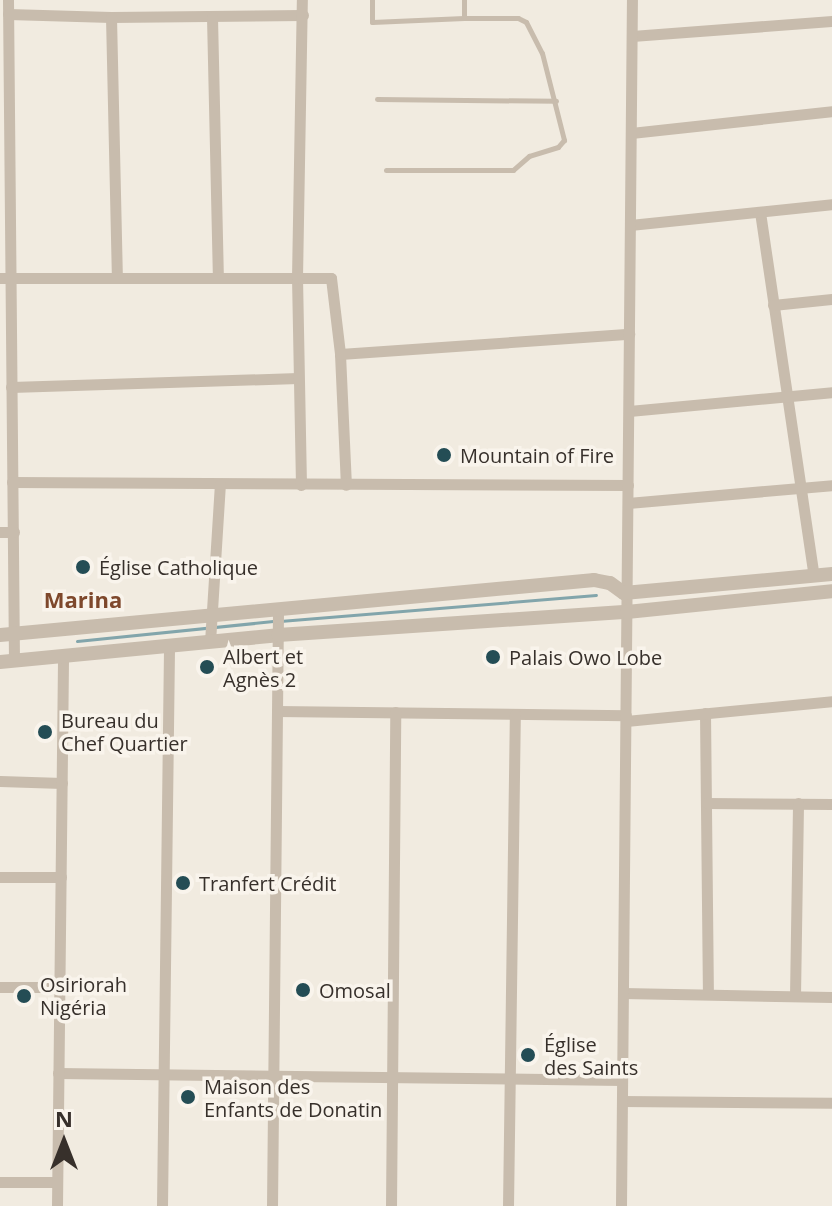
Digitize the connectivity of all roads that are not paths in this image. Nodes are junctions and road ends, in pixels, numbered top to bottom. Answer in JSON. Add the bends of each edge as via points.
{"nodes":[{"id":1,"x":8,"y":0,"type":"edge"},
{"id":2,"x":302,"y":0,"type":"edge"},
{"id":3,"x":372,"y":0,"type":"edge"},
{"id":4,"x":464,"y":0,"type":"edge"},
{"id":5,"x":632,"y":0,"type":"edge"},
{"id":6,"x":8,"y":14,"type":"junction"},
{"id":7,"x":303,"y":15,"type":"junction"},
{"id":8,"x":111,"y":17,"type":"junction"},
{"id":9,"x":212,"y":17,"type":"junction"},
{"id":10,"x":464,"y":18,"type":"junction"},
{"id":11,"x":832,"y":21,"type":"edge"},
{"id":12,"x":632,"y":36,"type":"junction"},
{"id":13,"x":4,"y":62,"type":"edge"},
{"id":14,"x":377,"y":99,"type":"dead end"},
{"id":15,"x":556,"y":101,"type":"junction"},
{"id":16,"x":832,"y":111,"type":"edge"},
{"id":17,"x":631,"y":133,"type":"junction"},
{"id":18,"x":4,"y":162,"type":"edge"},
{"id":19,"x":386,"y":170,"type":"dead end"},
{"id":20,"x":832,"y":204,"type":"edge"},
{"id":21,"x":760,"y":212,"type":"junction"},
{"id":22,"x":630,"y":225,"type":"junction"},
{"id":23,"x":4,"y":278,"type":"edge"},
{"id":24,"x":117,"y":278,"type":"junction"},
{"id":25,"x":218,"y":278,"type":"junction"},
{"id":26,"x":297,"y":278,"type":"junction"},
{"id":27,"x":832,"y":299,"type":"edge"},
{"id":28,"x":773,"y":305,"type":"junction"},
{"id":29,"x":629,"y":334,"type":"junction"},
{"id":30,"x":340,"y":354,"type":"junction"},
{"id":31,"x":298,"y":378,"type":"junction"},
{"id":32,"x":11,"y":387,"type":"junction"},
{"id":33,"x":832,"y":392,"type":"edge"},
{"id":34,"x":787,"y":396,"type":"junction"},
{"id":35,"x":629,"y":411,"type":"junction"},
{"id":36,"x":12,"y":482,"type":"junction"},
{"id":37,"x":220,"y":484,"type":"junction"},
{"id":38,"x":301,"y":485,"type":"junction"},
{"id":39,"x":346,"y":485,"type":"junction"},
{"id":40,"x":628,"y":485,"type":"junction"},
{"id":41,"x":832,"y":485,"type":"edge"},
{"id":42,"x":800,"y":488,"type":"junction"},
{"id":43,"x":628,"y":503,"type":"junction"},
{"id":44,"x":0,"y":532,"type":"edge"},
{"id":45,"x":14,"y":532,"type":"junction"},
{"id":46,"x":832,"y":574,"type":"edge"},
{"id":47,"x":814,"y":576,"type":"junction"},
{"id":48,"x":832,"y":591,"type":"edge"},
{"id":49,"x":624,"y":593,"type":"junction"},
{"id":50,"x":278,"y":609,"type":"junction"},
{"id":51,"x":627,"y":612,"type":"junction"},
{"id":52,"x":211,"y":615,"type":"junction"},
{"id":53,"x":7,"y":635,"type":"edge"},
{"id":54,"x":278,"y":635,"type":"junction"},
{"id":55,"x":210,"y":642,"type":"junction"},
{"id":56,"x":169,"y":646,"type":"junction"},
{"id":57,"x":63,"y":656,"type":"junction"},
{"id":58,"x":7,"y":661,"type":"edge"},
{"id":59,"x":832,"y":701,"type":"edge"},
{"id":60,"x":277,"y":711,"type":"junction"},
{"id":61,"x":395,"y":712,"type":"junction"},
{"id":62,"x":705,"y":713,"type":"junction"},
{"id":63,"x":515,"y":714,"type":"junction"},
{"id":64,"x":626,"y":718,"type":"junction"},
{"id":65,"x":0,"y":781,"type":"edge"},
{"id":66,"x":62,"y":783,"type":"junction"},
{"id":67,"x":707,"y":803,"type":"junction"},
{"id":68,"x":798,"y":803,"type":"junction"},
{"id":69,"x":832,"y":804,"type":"edge"},
{"id":70,"x":0,"y":877,"type":"edge"},
{"id":71,"x":61,"y":877,"type":"junction"},
{"id":72,"x":0,"y":987,"type":"edge"},
{"id":73,"x":59,"y":987,"type":"junction"},
{"id":74,"x":623,"y":993,"type":"junction"},
{"id":75,"x":708,"y":994,"type":"junction"},
{"id":76,"x":795,"y":996,"type":"junction"},
{"id":77,"x":832,"y":997,"type":"edge"},
{"id":78,"x":58,"y":1073,"type":"junction"},
{"id":79,"x":164,"y":1074,"type":"junction"},
{"id":80,"x":273,"y":1076,"type":"junction"},
{"id":81,"x":394,"y":1077,"type":"junction"},
{"id":82,"x":509,"y":1079,"type":"junction"},
{"id":83,"x":622,"y":1080,"type":"junction"},
{"id":84,"x":622,"y":1101,"type":"junction"},
{"id":85,"x":832,"y":1103,"type":"edge"},
{"id":86,"x":0,"y":1182,"type":"edge"},
{"id":87,"x":57,"y":1182,"type":"junction"},
{"id":88,"x":57,"y":1206,"type":"edge"},
{"id":89,"x":162,"y":1206,"type":"edge"},
{"id":90,"x":272,"y":1206,"type":"edge"},
{"id":91,"x":391,"y":1206,"type":"edge"},
{"id":92,"x":508,"y":1206,"type":"edge"},
{"id":93,"x":621,"y":1206,"type":"edge"}],
"edges":[{"from":1,"to":6,"type":"street"},
{"from":2,"to":7,"type":"street"},
{"from":3,"to":10,"type":"lane","via":[[372,22]]},
{"from":4,"to":10,"type":"lane"},
{"from":5,"to":12,"type":"street"},
{"from":6,"to":8,"type":"street"},
{"from":6,"to":13,"type":"street"},
{"from":7,"to":9,"type":"street"},
{"from":7,"to":26,"type":"street"},
{"from":8,"to":9,"type":"street"},
{"from":8,"to":24,"type":"street"},
{"from":9,"to":25,"type":"street"},
{"from":10,"to":15,"type":"lane","via":[[526,22]]},
{"from":11,"to":12,"type":"street"},
{"from":12,"to":17,"type":"street"},
{"from":13,"to":18,"type":"street"},
{"from":14,"to":15,"type":"lane"},
{"from":15,"to":19,"type":"lane","via":[[564,140],[513,170]]},
{"from":16,"to":17,"type":"street"},
{"from":17,"to":22,"type":"street"},
{"from":18,"to":23,"type":"street"},
{"from":20,"to":21,"type":"street"},
{"from":21,"to":22,"type":"street"},
{"from":21,"to":28,"type":"street"},
{"from":22,"to":29,"type":"street"},
{"from":23,"to":24,"type":"street"},
{"from":23,"to":32,"type":"street"},
{"from":24,"to":25,"type":"street"},
{"from":25,"to":26,"type":"street"},
{"from":26,"to":30,"type":"street","via":[[331,278]]},
{"from":26,"to":31,"type":"street"},
{"from":27,"to":28,"type":"street"},
{"from":28,"to":34,"type":"street"},
{"from":29,"to":30,"type":"street"},
{"from":29,"to":35,"type":"street"},
{"from":30,"to":39,"type":"street"},
{"from":31,"to":32,"type":"street"},
{"from":31,"to":38,"type":"street"},
{"from":32,"to":36,"type":"street"},
{"from":33,"to":34,"type":"street"},
{"from":34,"to":35,"type":"street"},
{"from":34,"to":42,"type":"street"},
{"from":35,"to":40,"type":"street"},
{"from":36,"to":37,"type":"street"},
{"from":36,"to":45,"type":"street"},
{"from":37,"to":38,"type":"street"},
{"from":37,"to":52,"type":"street"},
{"from":38,"to":39,"type":"street"},
{"from":39,"to":40,"type":"street"},
{"from":40,"to":43,"type":"street"},
{"from":41,"to":42,"type":"street"},
{"from":42,"to":43,"type":"street"},
{"from":42,"to":47,"type":"street"},
{"from":43,"to":49,"type":"street"},
{"from":44,"to":45,"type":"street"},
{"from":45,"to":53,"type":"street"},
{"from":46,"to":47,"type":"street"},
{"from":47,"to":49,"type":"street"},
{"from":48,"to":51,"type":"street"},
{"from":49,"to":50,"type":"street","via":[[594,580]]},
{"from":49,"to":51,"type":"street"},
{"from":50,"to":52,"type":"street"},
{"from":50,"to":54,"type":"street"},
{"from":51,"to":54,"type":"street"},
{"from":51,"to":64,"type":"street"},
{"from":52,"to":53,"type":"street"},
{"from":52,"to":55,"type":"street"},
{"from":53,"to":58,"type":"street"},
{"from":54,"to":55,"type":"street"},
{"from":54,"to":60,"type":"street"},
{"from":55,"to":56,"type":"street"},
{"from":56,"to":57,"type":"street"},
{"from":56,"to":79,"type":"street"},
{"from":57,"to":58,"type":"street"},
{"from":57,"to":66,"type":"street"},
{"from":59,"to":62,"type":"street"},
{"from":60,"to":61,"type":"street"},
{"from":60,"to":80,"type":"street"},
{"from":61,"to":63,"type":"street"},
{"from":61,"to":81,"type":"street"},
{"from":62,"to":64,"type":"street"},
{"from":62,"to":67,"type":"street"},
{"from":63,"to":64,"type":"street"},
{"from":63,"to":82,"type":"street"},
{"from":64,"to":74,"type":"street"},
{"from":65,"to":66,"type":"street"},
{"from":66,"to":71,"type":"street"},
{"from":67,"to":68,"type":"street"},
{"from":67,"to":75,"type":"street"},
{"from":68,"to":69,"type":"street"},
{"from":68,"to":76,"type":"street"},
{"from":70,"to":71,"type":"street"},
{"from":71,"to":73,"type":"street"},
{"from":72,"to":73,"type":"street"},
{"from":73,"to":78,"type":"street"},
{"from":74,"to":75,"type":"street"},
{"from":74,"to":83,"type":"street"},
{"from":75,"to":76,"type":"street"},
{"from":76,"to":77,"type":"street"},
{"from":78,"to":79,"type":"street"},
{"from":78,"to":87,"type":"street"},
{"from":79,"to":80,"type":"street"},
{"from":79,"to":89,"type":"street"},
{"from":80,"to":81,"type":"street"},
{"from":80,"to":90,"type":"street"},
{"from":81,"to":82,"type":"street"},
{"from":81,"to":91,"type":"street"},
{"from":82,"to":83,"type":"street"},
{"from":82,"to":92,"type":"street"},
{"from":83,"to":84,"type":"street"},
{"from":84,"to":85,"type":"street"},
{"from":84,"to":93,"type":"street"},
{"from":86,"to":87,"type":"street"},
{"from":87,"to":88,"type":"street"}]}
